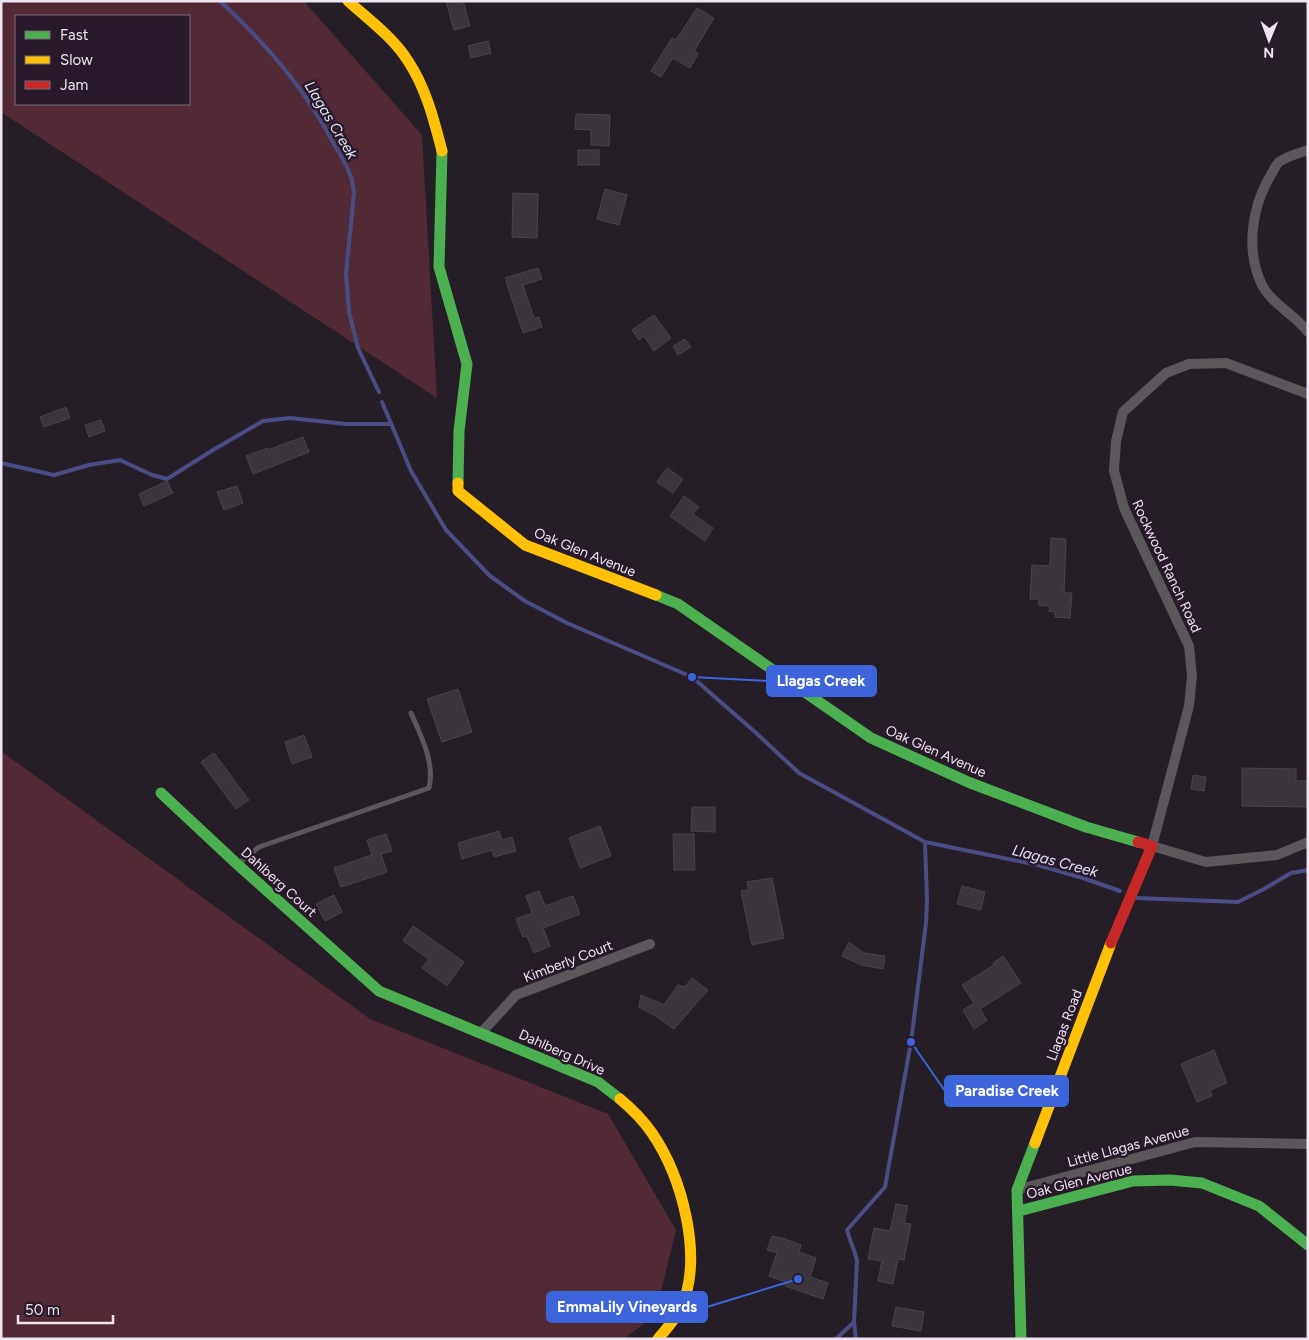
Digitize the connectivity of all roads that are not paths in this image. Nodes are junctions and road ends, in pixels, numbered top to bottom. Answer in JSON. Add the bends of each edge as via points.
{"nodes":[{"id":1,"x":348,"y":1,"type":"edge"},
{"id":2,"x":1308,"y":150,"type":"edge"},
{"id":3,"x":1308,"y":332,"type":"edge"},
{"id":4,"x":1308,"y":394,"type":"edge"},
{"id":5,"x":411,"y":713,"type":"dead end"},
{"id":6,"x":161,"y":793,"type":"dead end"},
{"id":7,"x":1308,"y":842,"type":"edge"},
{"id":8,"x":1152,"y":846,"type":"junction"},
{"id":9,"x":237,"y":864,"type":"junction"},
{"id":10,"x":650,"y":944,"type":"dead end"},
{"id":11,"x":379,"y":991,"type":"joint"},
{"id":12,"x":480,"y":1033,"type":"junction"},
{"id":13,"x":1308,"y":1144,"type":"edge"},
{"id":14,"x":1017,"y":1190,"type":"junction"},
{"id":15,"x":1019,"y":1211,"type":"junction"},
{"id":16,"x":1308,"y":1245,"type":"edge"},
{"id":17,"x":658,"y":1339,"type":"edge"},
{"id":18,"x":1020,"y":1339,"type":"edge"}],
"edges":[{"from":1,"to":8,"type":"street","name":"Oak Glen Avenue","via":[[408,60],[430,105],[443,155],[439,267],[467,364],[458,431],[458,491],[525,545],[678,604],[871,738],[968,782],[1086,827]]},
{"from":2,"to":3,"type":"street","via":[[1279,162],[1265,185],[1251,239],[1254,265],[1263,287]]},
{"from":4,"to":8,"type":"street","name":"Rockwood Ranch Road","via":[[1226,363],[1189,364],[1166,373],[1123,412],[1114,471],[1124,508],[1189,646],[1192,676],[1189,706]]},
{"from":5,"to":9,"type":"lane","via":[[432,776],[429,788],[259,847]]},
{"from":6,"to":9,"type":"street","name":"Dahlberg Court"},
{"from":7,"to":8,"type":"street","via":[[1277,855],[1206,862]]},
{"from":8,"to":14,"type":"street","name":"Llagas Road","via":[[1115,933]]},
{"from":9,"to":11,"type":"street","name":"Dahlberg Court"},
{"from":10,"to":12,"type":"street","name":"Kimberly Court","via":[[516,995]]},
{"from":11,"to":12,"type":"street","name":"Dahlberg Drive"},
{"from":12,"to":17,"type":"street","name":"Dahlberg Drive","via":[[598,1082],[625,1102],[652,1133],[682,1198],[691,1245],[690,1273],[682,1307]]},
{"from":13,"to":14,"type":"street","name":"Little Llagas Avenue","via":[[1195,1142]]},
{"from":14,"to":15,"type":"street","name":"Llagas Road"},
{"from":15,"to":16,"type":"street","name":"Oak Glen Avenue","via":[[1133,1180],[1202,1183],[1259,1206]]},
{"from":15,"to":18,"type":"street","name":"Llagas Road"}]}
